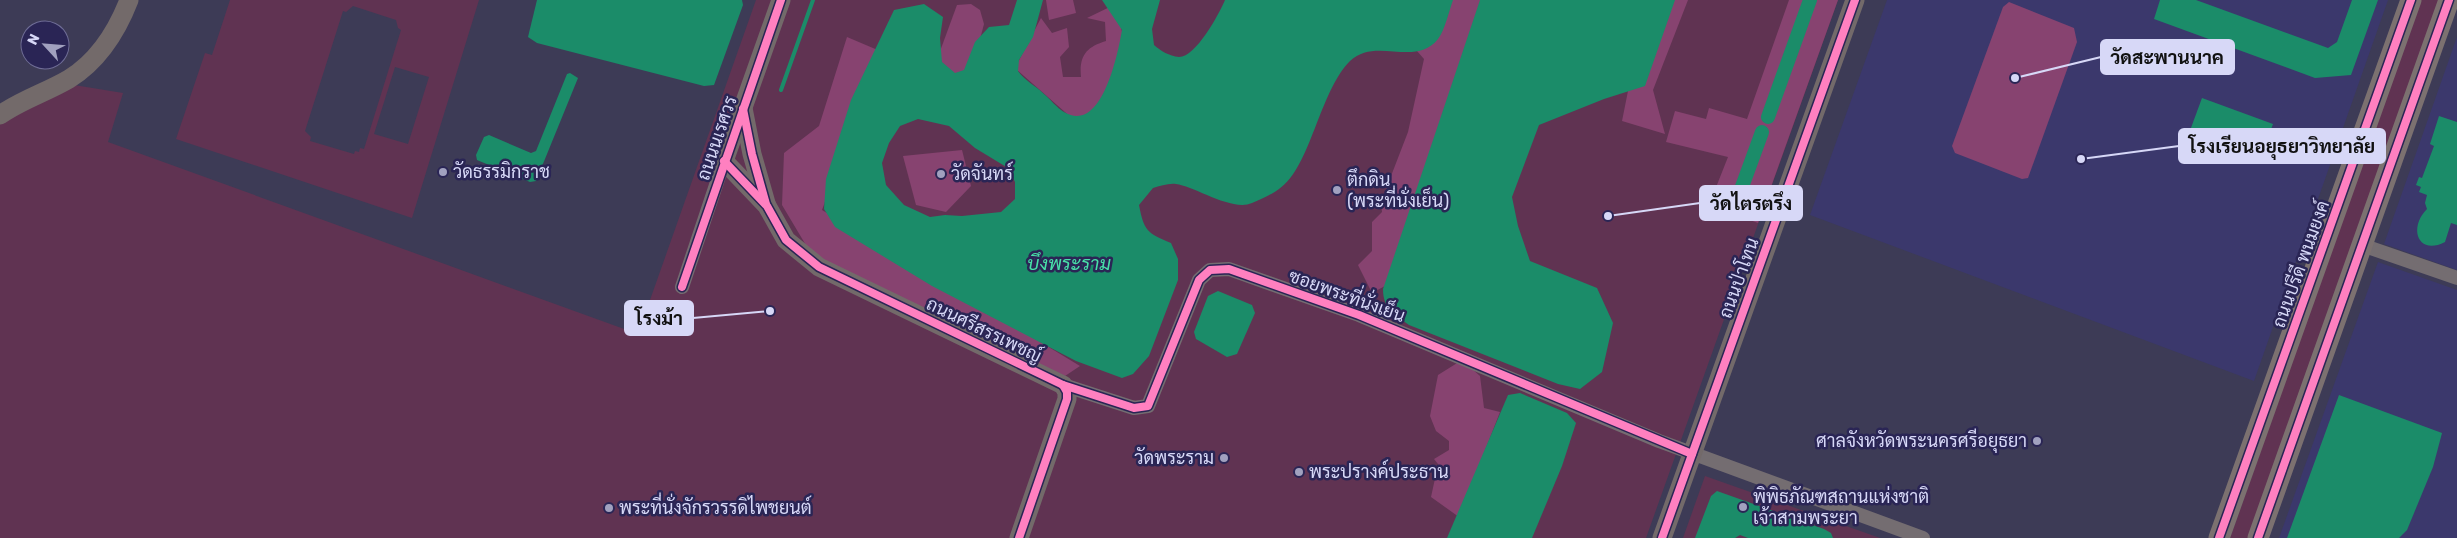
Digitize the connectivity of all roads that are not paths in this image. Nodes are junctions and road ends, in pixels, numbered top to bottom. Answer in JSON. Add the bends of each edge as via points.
{"nodes":[{"id":1,"x":128,"y":0,"type":"edge"},
{"id":2,"x":781,"y":0,"type":"edge"},
{"id":3,"x":1855,"y":0,"type":"edge"},
{"id":4,"x":2411,"y":0,"type":"edge"},
{"id":5,"x":2449,"y":0,"type":"edge"},
{"id":6,"x":743,"y":108,"type":"junction"},
{"id":7,"x":0,"y":115,"type":"edge"},
{"id":8,"x":724,"y":161,"type":"junction"},
{"id":9,"x":767,"y":206,"type":"junction"},
{"id":10,"x":2362,"y":244,"type":"junction"},
{"id":11,"x":2457,"y":278,"type":"edge"},
{"id":12,"x":682,"y":287,"type":"dead end"},
{"id":13,"x":1063,"y":385,"type":"junction"},
{"id":14,"x":1692,"y":454,"type":"junction"},
{"id":15,"x":1019,"y":538,"type":"edge"},
{"id":16,"x":1662,"y":538,"type":"edge"},
{"id":17,"x":1923,"y":538,"type":"edge"},
{"id":18,"x":2220,"y":538,"type":"edge"},
{"id":19,"x":2258,"y":538,"type":"edge"}],
"edges":[{"from":1,"to":7,"type":"street","via":[[111,38],[89,63],[70,78]]},
{"from":2,"to":6,"type":"street","name":"ถนนนเรศวร"},
{"from":3,"to":14,"type":"street","name":"ถนนป่าโทน"},
{"from":4,"to":18,"type":"main road","name":"ถนนปรีดี พนมยงค์"},
{"from":5,"to":10,"type":"main road"},
{"from":6,"to":8,"type":"street","name":"ถนนนเรศวร"},
{"from":6,"to":9,"type":"street","name":"ถนนศรีสรรเพชญ์"},
{"from":8,"to":9,"type":"street","name":"ถนนศรีสรรเพชญ์"},
{"from":8,"to":12,"type":"street","name":"ถนนนเรศวร"},
{"from":9,"to":13,"type":"street","name":"ถนนศรีสรรเพชญ์","via":[[786,240],[819,267]]},
{"from":10,"to":11,"type":"street"},
{"from":10,"to":19,"type":"main road"},
{"from":13,"to":14,"type":"street","name":"ซอยพระที่นั่งเย็น","via":[[1134,408],[1148,406],[1198,280],[1210,270],[1229,269],[1359,315]]},
{"from":13,"to":15,"type":"street","via":[[1067,399]]},
{"from":14,"to":16,"type":"street","name":"ถนนป่าโทน"},
{"from":14,"to":17,"type":"street"}]}
